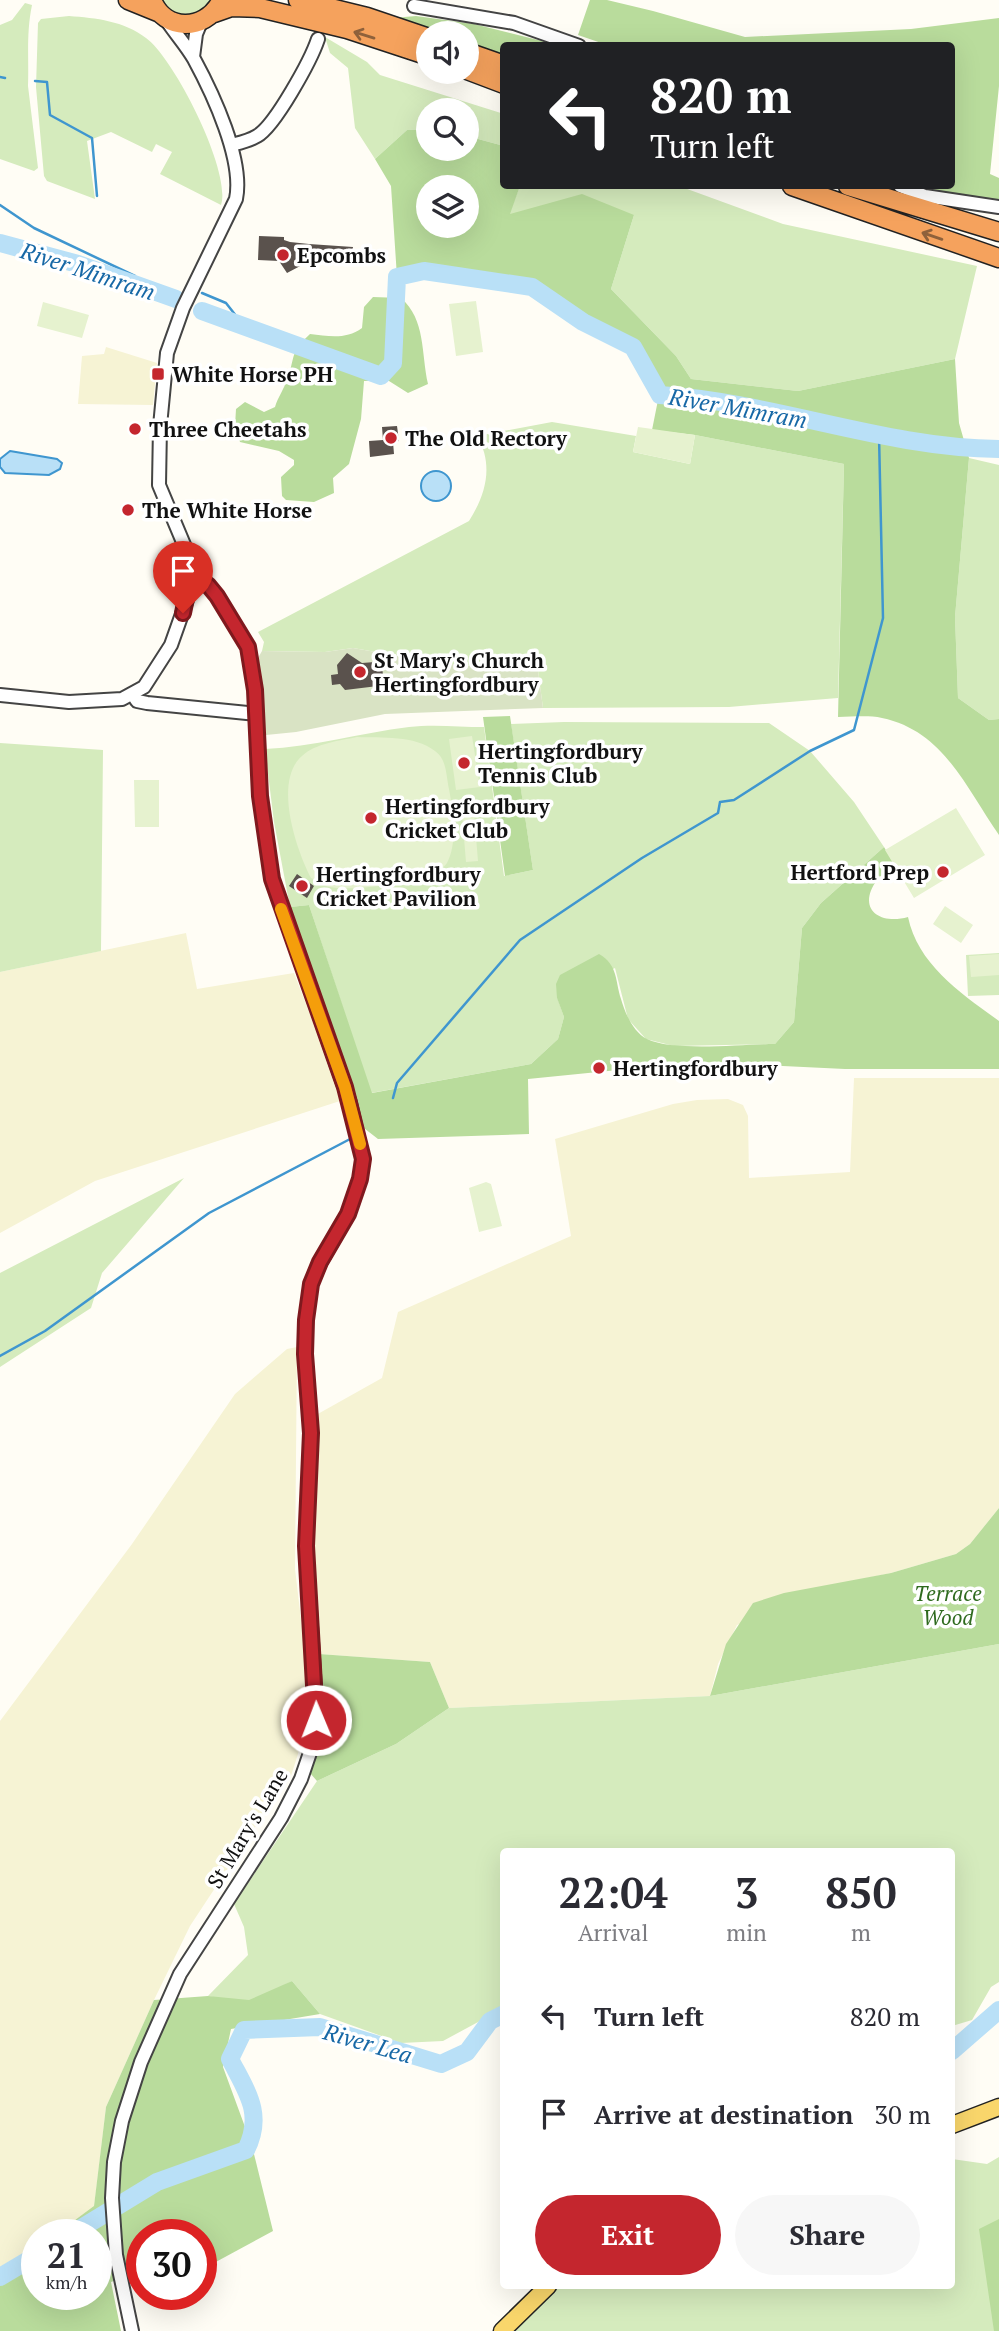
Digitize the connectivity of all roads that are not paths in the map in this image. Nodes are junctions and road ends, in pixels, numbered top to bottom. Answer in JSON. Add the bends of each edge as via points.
{"nodes":[{"id":1,"x":128,"y":0,"type":"edge"},
{"id":2,"x":298,"y":0,"type":"edge"},
{"id":3,"x":414,"y":6,"type":"dead end"},
{"id":4,"x":159,"y":10,"type":"edge"},
{"id":5,"x":212,"y":12,"type":"edge"},
{"id":6,"x":416,"y":34,"type":"edge"},
{"id":7,"x":318,"y":39,"type":"dead end"},
{"id":8,"x":568,"y":42,"type":"edge"},
{"id":9,"x":416,"y":52,"type":"edge"},
{"id":10,"x":479,"y":56,"type":"edge"},
{"id":11,"x":193,"y":57,"type":"junction"},
{"id":12,"x":500,"y":64,"type":"edge"},
{"id":13,"x":479,"y":75,"type":"edge"},
{"id":14,"x":500,"y":82,"type":"edge"},
{"id":15,"x":231,"y":145,"type":"junction"},
{"id":16,"x":801,"y":189,"type":"edge"},
{"id":17,"x":858,"y":189,"type":"edge"},
{"id":18,"x":908,"y":189,"type":"edge"},
{"id":19,"x":999,"y":207,"type":"edge"},
{"id":20,"x":999,"y":232,"type":"edge"},
{"id":21,"x":999,"y":258,"type":"edge"},
{"id":22,"x":191,"y":573,"type":"junction"},
{"id":23,"x":0,"y":695,"type":"edge"},
{"id":24,"x":133,"y":695,"type":"junction"},
{"id":25,"x":257,"y":714,"type":"junction"},
{"id":26,"x":999,"y":2107,"type":"edge"},
{"id":27,"x":955,"y":2124,"type":"edge"},
{"id":28,"x":545,"y":2289,"type":"edge"},
{"id":29,"x":132,"y":2331,"type":"edge"},
{"id":30,"x":502,"y":2331,"type":"edge"}],
"edges":[{"from":1,"to":4,"type":"highway"},
{"from":2,"to":6,"type":"highway"},
{"from":3,"to":8,"type":"street","via":[[514,23]]},
{"from":4,"to":5,"type":"highway","via":[[183,25]]},
{"from":4,"to":11,"type":"street"},
{"from":9,"to":5,"type":"highway","one_way":true,"via":[[260,8]]},
{"from":5,"to":11,"type":"street","via":[[196,34]]},
{"from":7,"to":15,"type":"street","via":[[266,129]]},
{"from":10,"to":12,"type":"highway"},
{"from":11,"to":15,"type":"street"},
{"from":13,"to":14,"type":"highway"},
{"from":15,"to":22,"type":"street","via":[[237,164],[236,199],[170,337],[165,368],[159,485]]},
{"from":21,"to":16,"type":"highway","one_way":true},
{"from":17,"to":20,"type":"highway"},
{"from":18,"to":19,"type":"street"},
{"from":22,"to":24,"type":"street","via":[[188,597],[170,645],[153,676]]},
{"from":22,"to":25,"type":"street","name":"St Mary's Lane","via":[[217,596],[248,647]]},
{"from":23,"to":24,"type":"street","via":[[90,702]]},
{"from":24,"to":25,"type":"street","via":[[137,701],[158,705]]},
{"from":25,"to":29,"type":"street","name":"St Mary's Lane","via":[[257,769],[272,879],[348,1095],[363,1159],[348,1214],[311,1284],[306,1320],[311,1433],[306,1546],[316,1720],[307,1764],[286,1808],[200,1942],[164,2009],[122,2122],[114,2162],[113,2228]]},
{"from":26,"to":27,"type":"main road"},
{"from":28,"to":30,"type":"main road"}]}
